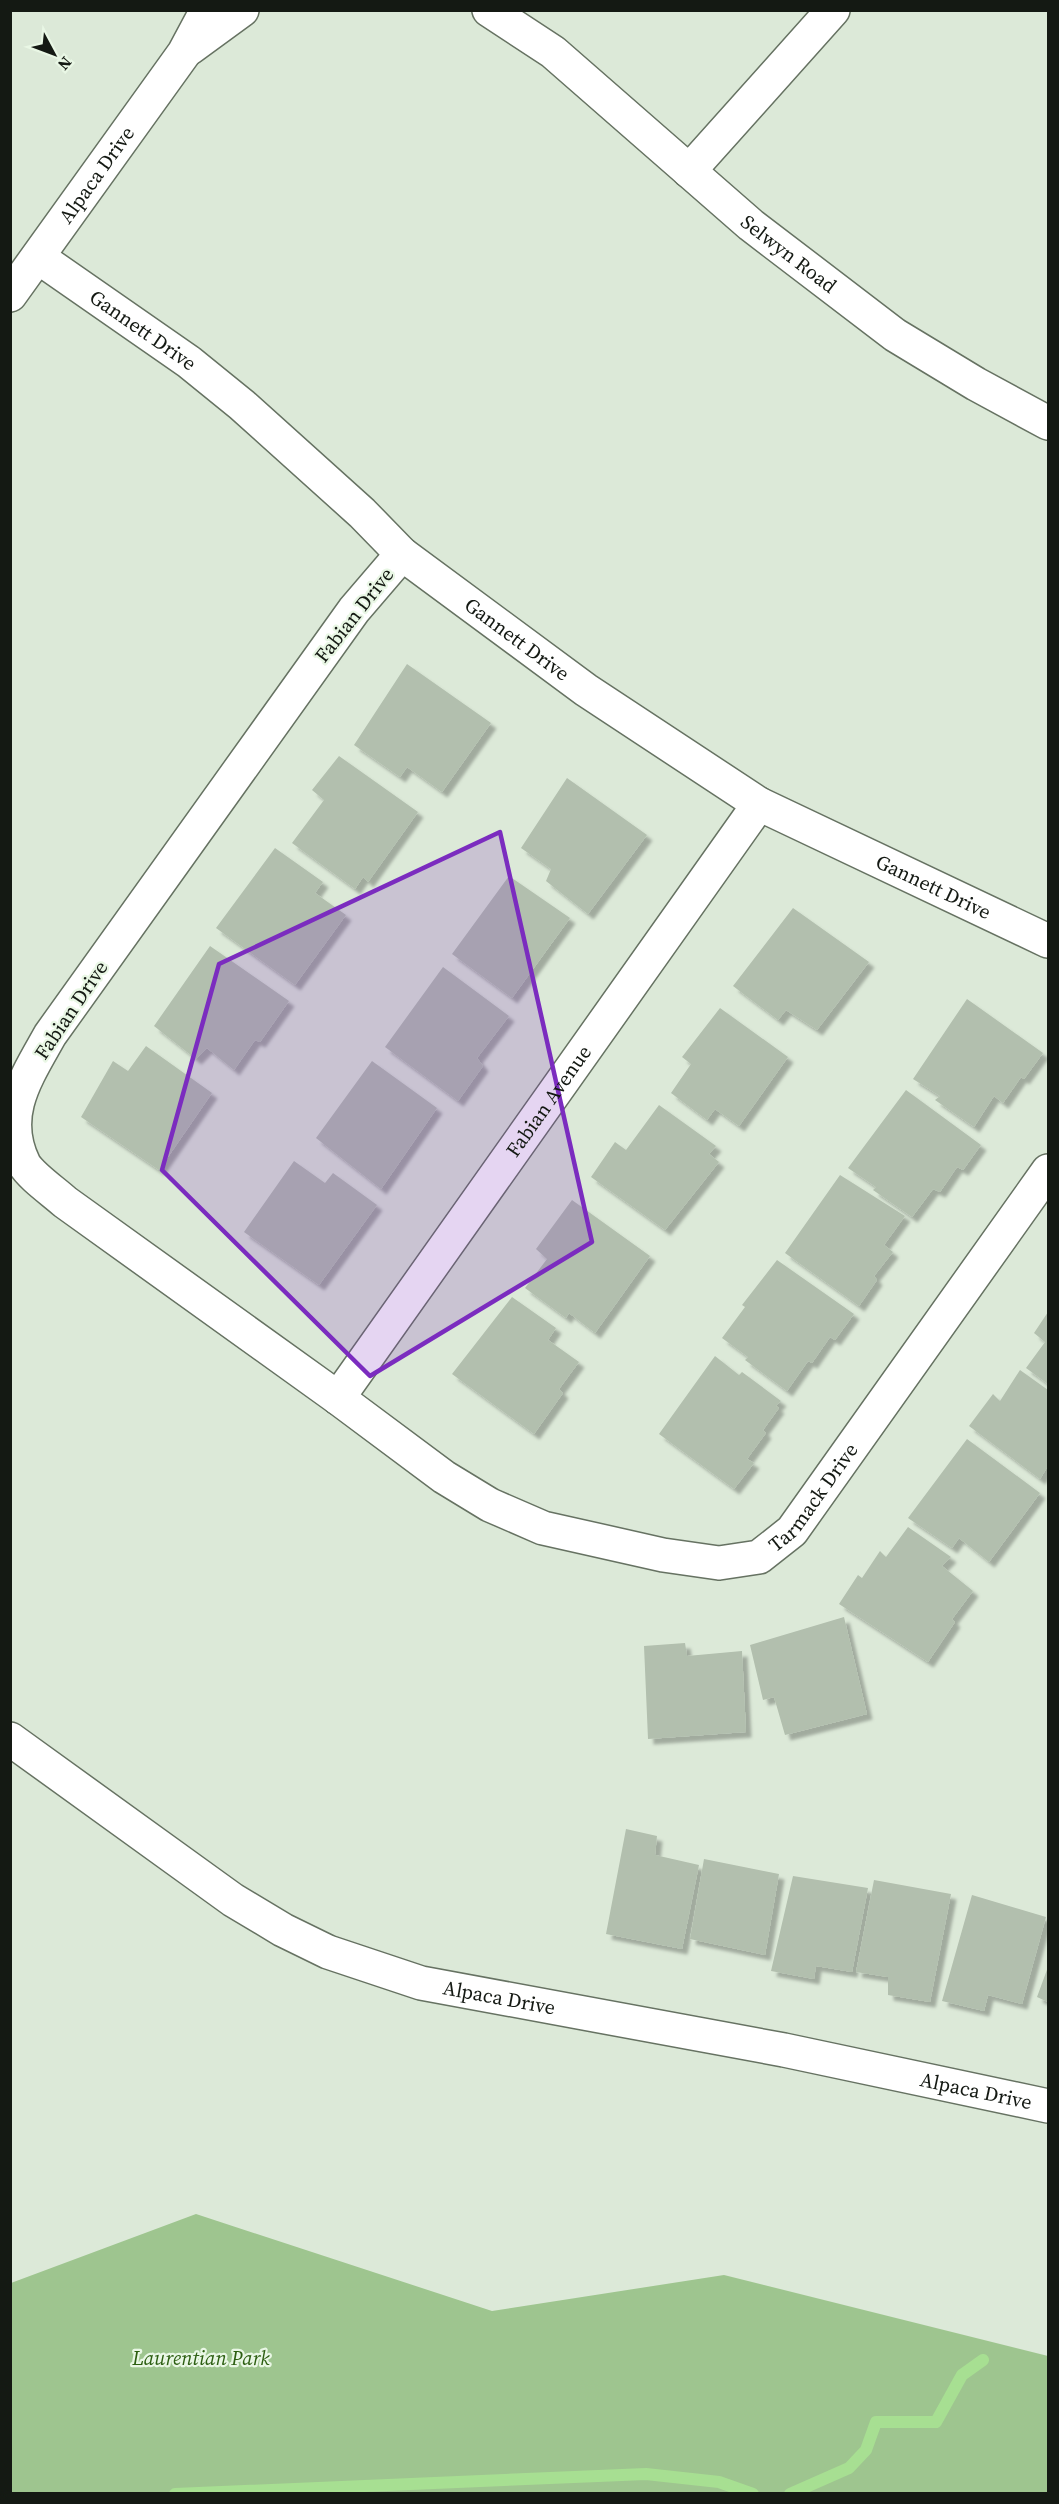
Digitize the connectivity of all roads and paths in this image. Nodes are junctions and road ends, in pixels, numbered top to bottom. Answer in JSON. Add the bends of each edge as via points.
{"nodes":[{"id":1,"x":207,"y":10,"type":"edge"},
{"id":2,"x":242,"y":10,"type":"edge"},
{"id":3,"x":489,"y":10,"type":"edge"},
{"id":4,"x":522,"y":10,"type":"edge"},
{"id":5,"x":833,"y":10,"type":"edge"},
{"id":6,"x":553,"y":52,"type":"junction"},
{"id":7,"x":184,"y":53,"type":"junction"},
{"id":8,"x":688,"y":171,"type":"junction"},
{"id":9,"x":38,"y":257,"type":"junction"},
{"id":10,"x":10,"y":295,"type":"edge"},
{"id":11,"x":1048,"y":423,"type":"edge"},
{"id":12,"x":402,"y":554,"type":"junction"},
{"id":13,"x":759,"y":804,"type":"junction"},
{"id":14,"x":1048,"y":941,"type":"edge"},
{"id":15,"x":1048,"y":1171,"type":"edge"},
{"id":16,"x":338,"y":1398,"type":"junction"},
{"id":17,"x":10,"y":1739,"type":"edge"},
{"id":18,"x":1048,"y":2106,"type":"edge"}],
"edges":[{"from":1,"to":7,"type":"street","name":"Alpaca Drive"},
{"from":2,"to":7,"type":"street","name":"Alpaca Drive"},
{"from":3,"to":6,"type":"street","name":"Selwyn Road"},
{"from":4,"to":6,"type":"street","name":"Selwyn Road"},
{"from":5,"to":8,"type":"street"},
{"from":6,"to":8,"type":"street","name":"Selwyn Road"},
{"from":7,"to":9,"type":"street","name":"Alpaca Drive"},
{"from":8,"to":11,"type":"street","name":"Selwyn Road","via":[[895,335]]},
{"from":9,"to":10,"type":"street","name":"Alpaca Drive"},
{"from":9,"to":12,"type":"street","name":"Gannett Drive","via":[[216,383],[362,513]]},
{"from":12,"to":13,"type":"street","name":"Gannett Drive","via":[[586,690]]},
{"from":12,"to":16,"type":"street","name":"Fabian Drive","via":[[354,610],[50,1035],[17,1092],[11,1128],[24,1166],[65,1202]]},
{"from":13,"to":14,"type":"street","name":"Gannett Drive"},
{"from":13,"to":16,"type":"street","name":"Fabian Avenue"},
{"from":15,"to":16,"type":"street","name":"Tarmack Drive","via":[[792,1532],[759,1557],[719,1563],[663,1555],[543,1528],[490,1505],[444,1477]]},
{"from":17,"to":18,"type":"street","name":"Alpaca Drive","via":[[233,1900],[328,1952],[372,1968],[422,1983],[784,2050]]}]}
